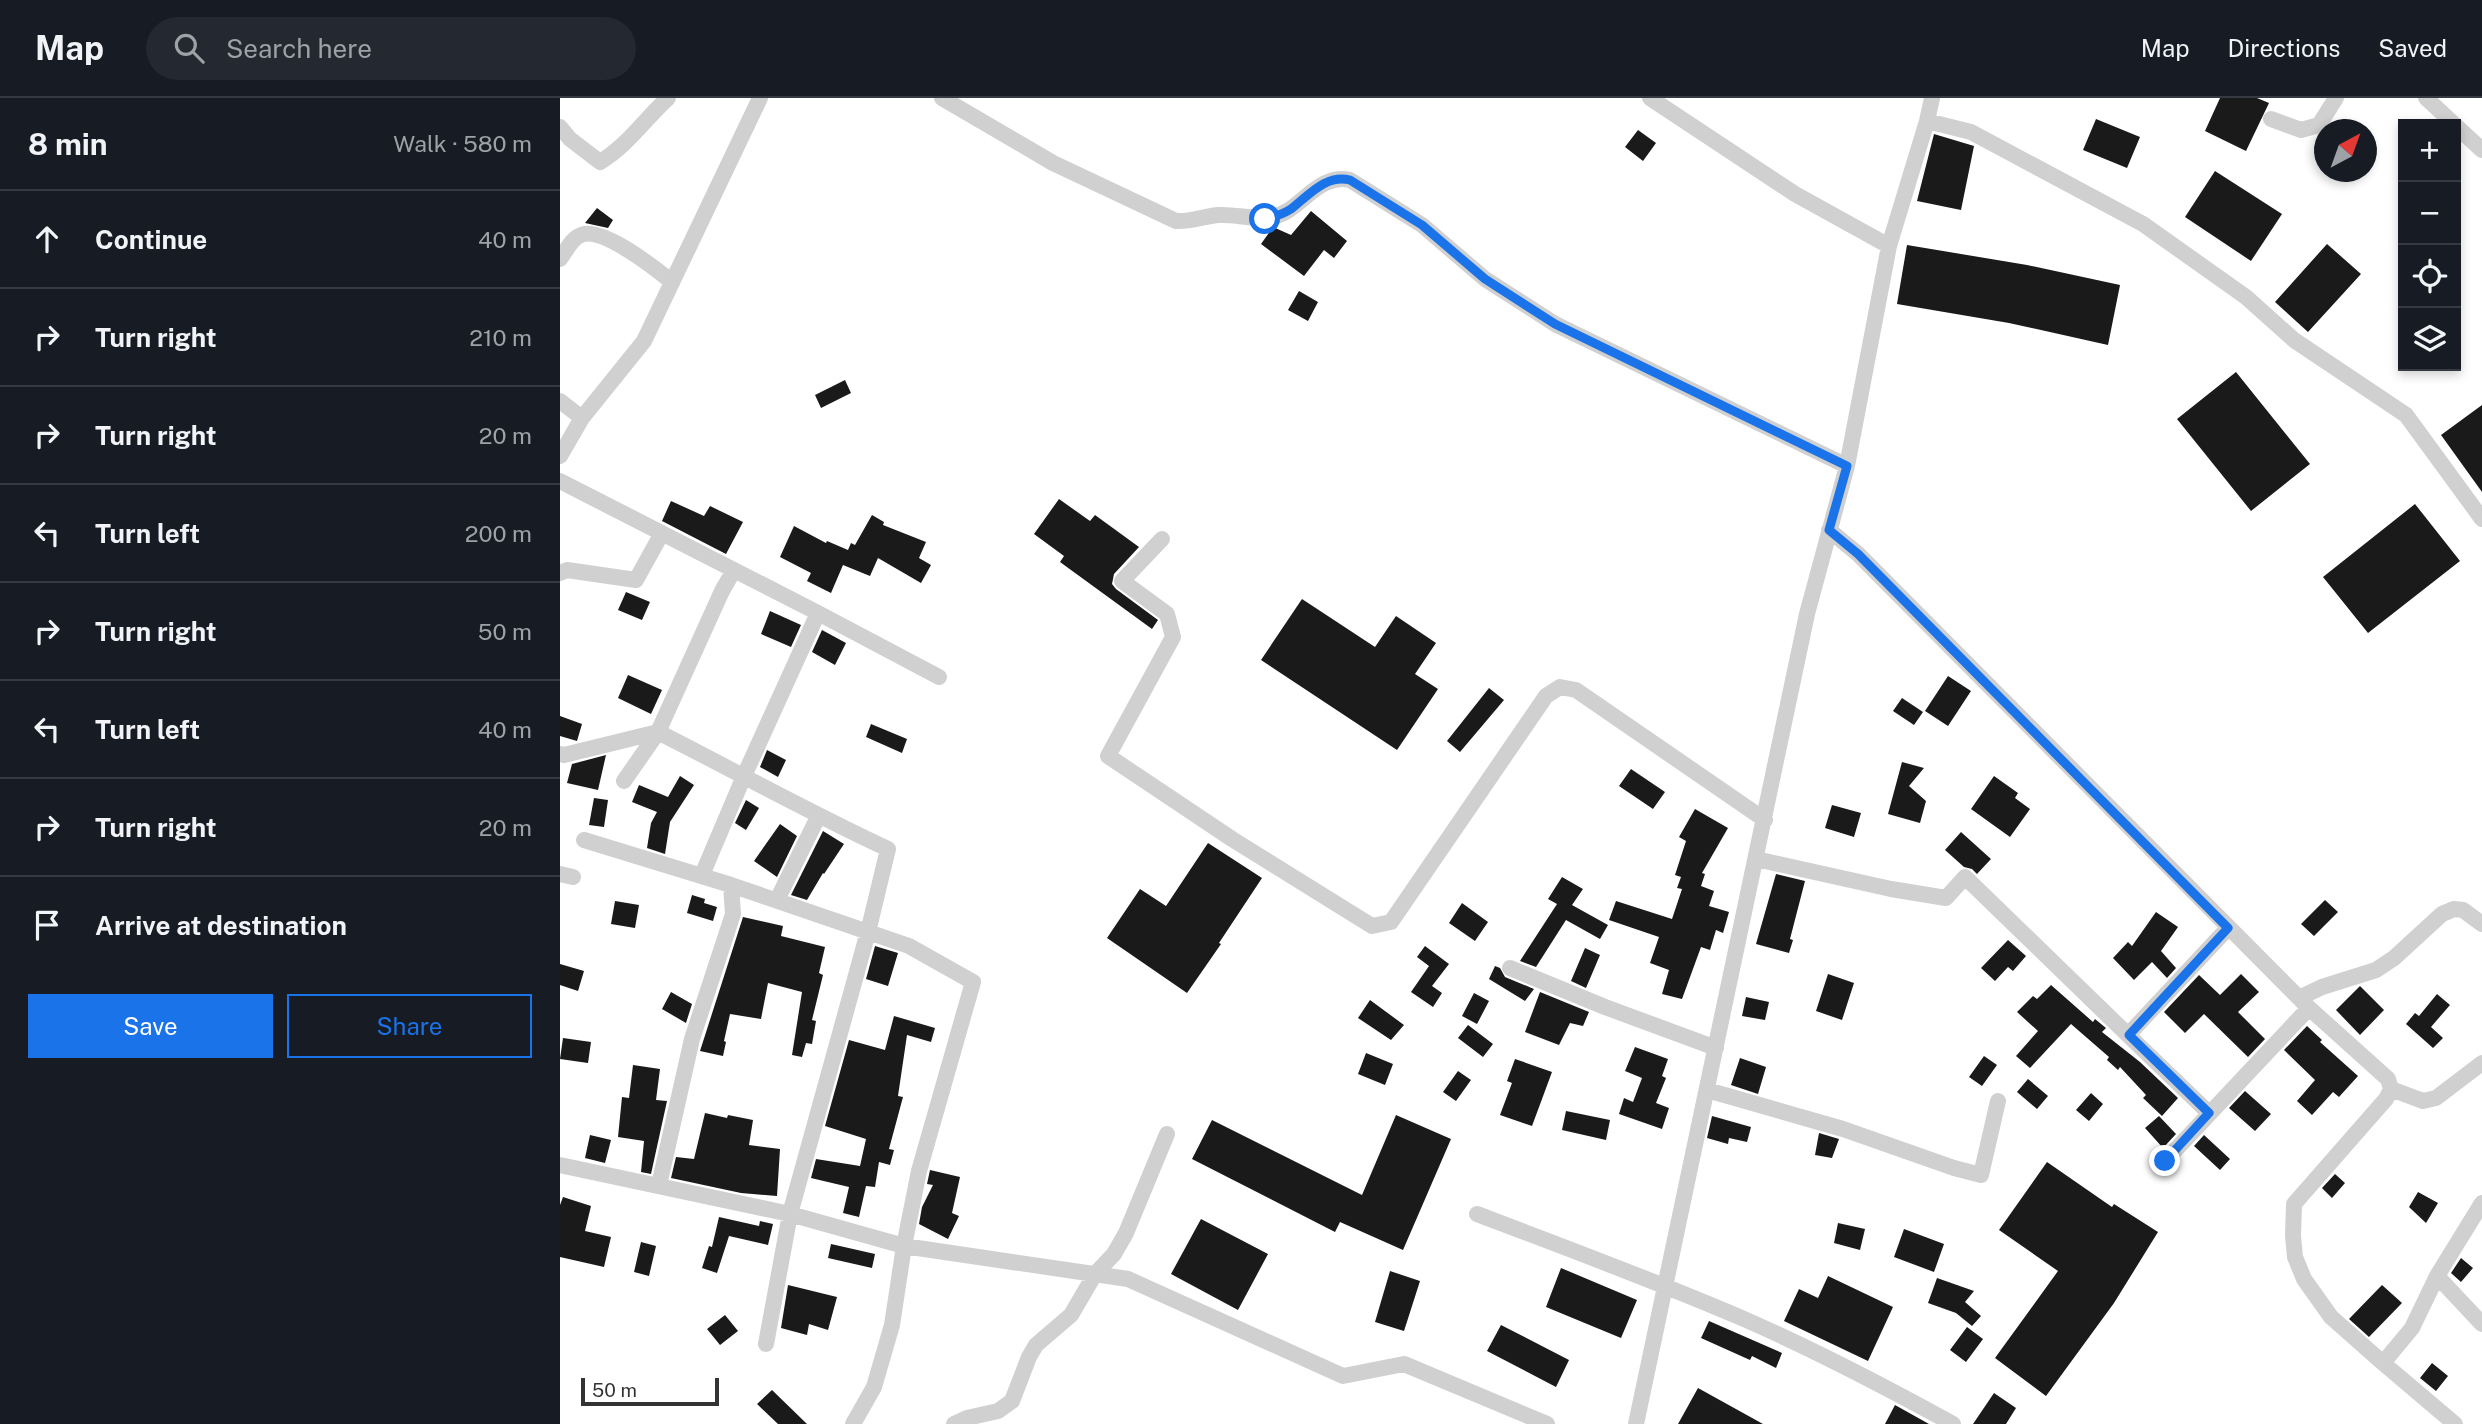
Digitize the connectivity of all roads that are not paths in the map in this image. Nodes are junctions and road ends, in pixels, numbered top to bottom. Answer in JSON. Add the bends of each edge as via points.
{"nodes":[{"id":1,"x":668,"y":98,"type":"edge"},
{"id":2,"x":760,"y":98,"type":"edge"},
{"id":3,"x":942,"y":98,"type":"edge"},
{"id":4,"x":1932,"y":98,"type":"edge"},
{"id":5,"x":2336,"y":98,"type":"edge"},
{"id":6,"x":2426,"y":98,"type":"edge"},
{"id":7,"x":1658,"y":100,"type":"edge"},
{"id":8,"x":2449,"y":119,"type":"edge"},
{"id":9,"x":2271,"y":120,"type":"dead end"},
{"id":10,"x":1927,"y":121,"type":"junction"},
{"id":11,"x":560,"y":127,"type":"edge"},
{"id":12,"x":2461,"y":131,"type":"edge"},
{"id":13,"x":2482,"y":150,"type":"edge"},
{"id":14,"x":1889,"y":246,"type":"junction"},
{"id":15,"x":560,"y":259,"type":"edge"},
{"id":16,"x":672,"y":282,"type":"junction"},
{"id":17,"x":560,"y":401,"type":"edge"},
{"id":18,"x":582,"y":418,"type":"junction"},
{"id":19,"x":560,"y":456,"type":"edge"},
{"id":20,"x":1847,"y":466,"type":"junction"},
{"id":21,"x":560,"y":481,"type":"edge"},
{"id":22,"x":2482,"y":519,"type":"edge"},
{"id":23,"x":1829,"y":530,"type":"junction"},
{"id":24,"x":662,"y":533,"type":"junction"},
{"id":25,"x":1162,"y":539,"type":"dead end"},
{"id":26,"x":734,"y":570,"type":"junction"},
{"id":27,"x":560,"y":573,"type":"edge"},
{"id":28,"x":818,"y":613,"type":"junction"},
{"id":29,"x":939,"y":677,"type":"dead end"},
{"id":30,"x":658,"y":732,"type":"junction"},
{"id":31,"x":560,"y":754,"type":"edge"},
{"id":32,"x":744,"y":776,"type":"junction"},
{"id":33,"x":624,"y":781,"type":"dead end"},
{"id":34,"x":818,"y":817,"type":"junction"},
{"id":35,"x":1765,"y":820,"type":"junction"},
{"id":36,"x":584,"y":840,"type":"dead end"},
{"id":37,"x":1756,"y":859,"type":"junction"},
{"id":38,"x":702,"y":875,"type":"junction"},
{"id":39,"x":731,"y":885,"type":"junction"},
{"id":40,"x":777,"y":900,"type":"junction"},
{"id":41,"x":2482,"y":924,"type":"edge"},
{"id":42,"x":2228,"y":928,"type":"junction"},
{"id":43,"x":868,"y":932,"type":"junction"},
{"id":44,"x":1510,"y":968,"type":"dead end"},
{"id":45,"x":2304,"y":1003,"type":"junction"},
{"id":46,"x":2129,"y":1035,"type":"junction"},
{"id":47,"x":1716,"y":1048,"type":"junction"},
{"id":48,"x":2482,"y":1063,"type":"edge"},
{"id":49,"x":2391,"y":1089,"type":"junction"},
{"id":50,"x":1707,"y":1090,"type":"junction"},
{"id":51,"x":1998,"y":1101,"type":"dead end"},
{"id":52,"x":2209,"y":1113,"type":"junction"},
{"id":53,"x":1167,"y":1134,"type":"dead end"},
{"id":54,"x":2165,"y":1161,"type":"dead end"},
{"id":55,"x":560,"y":1165,"type":"edge"},
{"id":56,"x":659,"y":1185,"type":"junction"},
{"id":57,"x":2482,"y":1203,"type":"edge"},
{"id":58,"x":790,"y":1214,"type":"junction"},
{"id":59,"x":1476,"y":1214,"type":"dead end"},
{"id":60,"x":904,"y":1246,"type":"junction"},
{"id":61,"x":1094,"y":1274,"type":"junction"},
{"id":62,"x":2437,"y":1276,"type":"junction"},
{"id":63,"x":1665,"y":1286,"type":"junction"},
{"id":64,"x":2482,"y":1324,"type":"edge"},
{"id":65,"x":766,"y":1345,"type":"dead end"},
{"id":66,"x":2383,"y":1363,"type":"junction"},
{"id":67,"x":853,"y":1424,"type":"edge"},
{"id":68,"x":954,"y":1424,"type":"edge"},
{"id":69,"x":1547,"y":1424,"type":"edge"},
{"id":70,"x":1636,"y":1424,"type":"edge"},
{"id":71,"x":1952,"y":1424,"type":"edge"},
{"id":72,"x":2455,"y":1424,"type":"edge"}],
"edges":[{"from":1,"to":11,"type":"street","via":[[618,152],[600,162]]},
{"from":2,"to":16,"type":"street"},
{"from":3,"to":20,"type":"street","via":[[1053,163],[1176,220],[1277,216],[1331,180],[1350,180],[1422,225],[1485,279],[1555,324]]},
{"from":4,"to":10,"type":"street"},
{"from":5,"to":9,"type":"street","via":[[2319,125],[2301,130]]},
{"from":6,"to":8,"type":"street"},
{"from":7,"to":14,"type":"street","via":[[1795,194]]},
{"from":10,"to":14,"type":"street"},
{"from":10,"to":22,"type":"street","via":[[1971,132],[2143,224],[2246,297],[2294,340],[2406,415]]},
{"from":12,"to":13,"type":"street"},
{"from":14,"to":20,"type":"street"},
{"from":15,"to":16,"type":"street","via":[[578,236],[587,233],[625,247]]},
{"from":16,"to":18,"type":"street","via":[[644,341]]},
{"from":17,"to":18,"type":"street"},
{"from":18,"to":19,"type":"street"},
{"from":20,"to":23,"type":"street"},
{"from":21,"to":24,"type":"street"},
{"from":23,"to":35,"type":"street"},
{"from":23,"to":42,"type":"street"},
{"from":24,"to":26,"type":"street"},
{"from":24,"to":27,"type":"street","via":[[636,580],[567,570]]},
{"from":25,"to":35,"type":"street","via":[[1122,582],[1167,614],[1173,637],[1108,756],[1372,926],[1391,922],[1406,903],[1546,696],[1560,687],[1576,690]]},
{"from":26,"to":28,"type":"street"},
{"from":26,"to":30,"type":"street"},
{"from":28,"to":29,"type":"street"},
{"from":28,"to":32,"type":"street"},
{"from":30,"to":31,"type":"street"},
{"from":30,"to":32,"type":"street"},
{"from":30,"to":33,"type":"street"},
{"from":32,"to":34,"type":"street"},
{"from":32,"to":38,"type":"street"},
{"from":34,"to":40,"type":"street"},
{"from":34,"to":43,"type":"street","via":[[888,849]]},
{"from":35,"to":37,"type":"street"},
{"from":36,"to":38,"type":"street"},
{"from":37,"to":46,"type":"street","via":[[1946,898],[1965,877]]},
{"from":37,"to":47,"type":"street"},
{"from":38,"to":39,"type":"street"},
{"from":39,"to":40,"type":"street"},
{"from":39,"to":56,"type":"street","via":[[733,914],[692,1039]]},
{"from":40,"to":43,"type":"street"},
{"from":41,"to":45,"type":"street","via":[[2463,910],[2442,914],[2376,970],[2343,979]]},
{"from":42,"to":45,"type":"street"},
{"from":42,"to":46,"type":"street"},
{"from":43,"to":58,"type":"street"},
{"from":43,"to":60,"type":"street","via":[[909,946],[973,982],[919,1171]]},
{"from":44,"to":47,"type":"street"},
{"from":45,"to":49,"type":"street","via":[[2388,1079]]},
{"from":45,"to":52,"type":"street"},
{"from":46,"to":52,"type":"street"},
{"from":47,"to":50,"type":"street"},
{"from":48,"to":49,"type":"street","via":[[2436,1098],[2423,1101]]},
{"from":49,"to":66,"type":"street","via":[[2294,1204],[2295,1257],[2304,1279],[2331,1317]]},
{"from":50,"to":51,"type":"street","via":[[1981,1175]]},
{"from":50,"to":63,"type":"street"},
{"from":52,"to":54,"type":"street"},
{"from":53,"to":61,"type":"street","via":[[1126,1233]]},
{"from":55,"to":56,"type":"street"},
{"from":56,"to":58,"type":"street"},
{"from":57,"to":62,"type":"street"},
{"from":58,"to":60,"type":"street"},
{"from":58,"to":65,"type":"street"},
{"from":59,"to":63,"type":"street"},
{"from":60,"to":61,"type":"street"},
{"from":60,"to":67,"type":"street","via":[[874,1387]]},
{"from":61,"to":68,"type":"street","via":[[1071,1315],[1036,1345],[1012,1401],[999,1411]]},
{"from":61,"to":69,"type":"street","via":[[1128,1279],[1343,1376],[1404,1364]]},
{"from":62,"to":64,"type":"street"},
{"from":62,"to":66,"type":"street","via":[[2412,1328]]},
{"from":63,"to":70,"type":"street"},
{"from":63,"to":71,"type":"street","via":[[1862,1374]]},
{"from":66,"to":72,"type":"street"}]}
